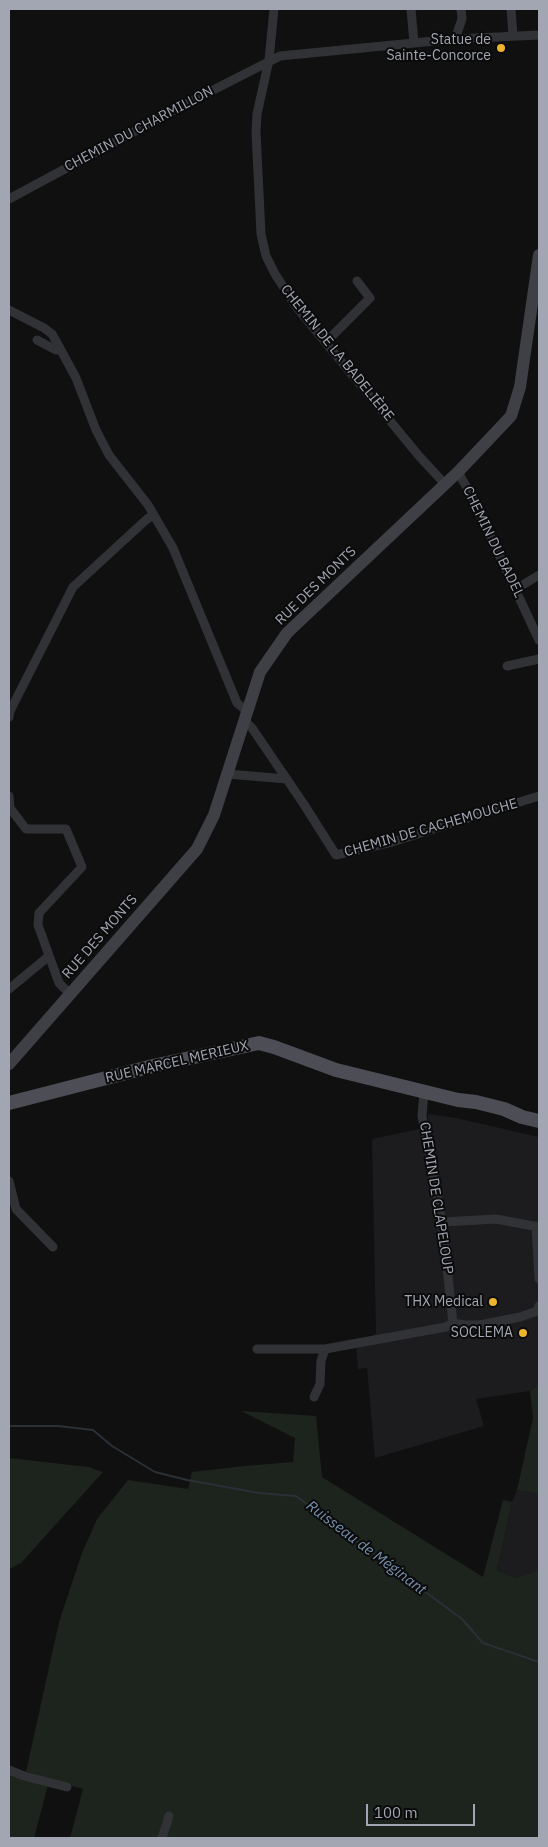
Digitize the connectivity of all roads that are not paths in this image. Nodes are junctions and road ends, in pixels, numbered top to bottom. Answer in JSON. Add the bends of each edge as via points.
{"nodes":[{"id":1,"x":274,"y":9,"type":"edge"},
{"id":2,"x":411,"y":9,"type":"edge"},
{"id":3,"x":461,"y":9,"type":"edge"},
{"id":4,"x":511,"y":9,"type":"edge"},
{"id":5,"x":539,"y":35,"type":"edge"},
{"id":6,"x":514,"y":36,"type":"junction"},
{"id":7,"x":455,"y":40,"type":"junction"},
{"id":8,"x":414,"y":43,"type":"junction"},
{"id":9,"x":269,"y":60,"type":"junction"},
{"id":10,"x":9,"y":199,"type":"edge"},
{"id":11,"x":539,"y":255,"type":"edge"},
{"id":12,"x":357,"y":281,"type":"dead end"},
{"id":13,"x":9,"y":310,"type":"edge"},
{"id":14,"x":37,"y":340,"type":"dead end"},
{"id":15,"x":326,"y":342,"type":"junction"},
{"id":16,"x":60,"y":348,"type":"junction"},
{"id":17,"x":458,"y":472,"type":"junction"},
{"id":18,"x":444,"y":483,"type":"junction"},
{"id":19,"x":154,"y":515,"type":"junction"},
{"id":20,"x":539,"y":574,"type":"edge"},
{"id":21,"x":516,"y":589,"type":"junction"},
{"id":22,"x":539,"y":640,"type":"edge"},
{"id":23,"x":539,"y":659,"type":"edge"},
{"id":24,"x":507,"y":666,"type":"dead end"},
{"id":25,"x":245,"y":715,"type":"junction"},
{"id":26,"x":9,"y":717,"type":"edge"},
{"id":27,"x":227,"y":774,"type":"junction"},
{"id":28,"x":287,"y":779,"type":"junction"},
{"id":29,"x":9,"y":796,"type":"edge"},
{"id":30,"x":539,"y":796,"type":"edge"},
{"id":31,"x":49,"y":956,"type":"junction"},
{"id":32,"x":9,"y":989,"type":"edge"},
{"id":33,"x":70,"y":994,"type":"junction"},
{"id":34,"x":9,"y":1064,"type":"edge"},
{"id":35,"x":424,"y":1092,"type":"junction"},
{"id":36,"x":9,"y":1102,"type":"edge"},
{"id":37,"x":539,"y":1121,"type":"edge"},
{"id":38,"x":9,"y":1181,"type":"edge"},
{"id":39,"x":442,"y":1222,"type":"junction"},
{"id":40,"x":538,"y":1227,"type":"edge"},
{"id":41,"x":53,"y":1247,"type":"dead end"},
{"id":42,"x":539,"y":1279,"type":"edge"},
{"id":43,"x":539,"y":1306,"type":"edge"},
{"id":44,"x":453,"y":1324,"type":"junction"},
{"id":45,"x":257,"y":1349,"type":"dead end"},
{"id":46,"x":325,"y":1349,"type":"junction"},
{"id":47,"x":314,"y":1397,"type":"dead end"},
{"id":48,"x":9,"y":1770,"type":"edge"},
{"id":49,"x":68,"y":1787,"type":"dead end"},
{"id":50,"x":169,"y":1816,"type":"dead end"},
{"id":51,"x":162,"y":1838,"type":"edge"}],
"edges":[{"from":1,"to":9,"type":"street","name":"CHEMIN DE LA BADELIÈRE"},
{"from":2,"to":8,"type":"street"},
{"from":3,"to":7,"type":"street","via":[[462,18]]},
{"from":4,"to":6,"type":"street"},
{"from":5,"to":6,"type":"street","name":"CHEMIN DU CHARMILLON"},
{"from":6,"to":7,"type":"street","name":"CHEMIN DU CHARMILLON"},
{"from":7,"to":8,"type":"street","name":"CHEMIN DU CHARMILLON"},
{"from":8,"to":9,"type":"street","name":"CHEMIN DU CHARMILLON","via":[[280,56]]},
{"from":9,"to":10,"type":"street","name":"CHEMIN DU CHARMILLON"},
{"from":9,"to":15,"type":"street","name":"CHEMIN DE LA BADELIÈRE","via":[[256,132],[260,234],[275,274],[298,309]]},
{"from":11,"to":17,"type":"street","name":"RUE DES MONTS","via":[[520,387],[511,416]]},
{"from":12,"to":15,"type":"street","via":[[370,298]]},
{"from":13,"to":16,"type":"street","name":"CHEMIN DE CACHEMOUCHE","via":[[44,328]]},
{"from":14,"to":16,"type":"street","via":[[56,350]]},
{"from":15,"to":18,"type":"street","name":"CHEMIN DE LA BADELIÈRE"},
{"from":16,"to":19,"type":"street","name":"CHEMIN DE CACHEMOUCHE","via":[[110,455]]},
{"from":17,"to":18,"type":"street","name":"RUE DES MONTS"},
{"from":17,"to":21,"type":"street","name":"CHEMIN DU BADEL"},
{"from":18,"to":25,"type":"street","name":"RUE DES MONTS","via":[[287,633],[260,672]]},
{"from":19,"to":25,"type":"street","name":"CHEMIN DE CACHEMOUCHE","via":[[192,591],[237,703]]},
{"from":19,"to":26,"type":"street","via":[[73,586]]},
{"from":20,"to":21,"type":"street"},
{"from":21,"to":22,"type":"street","name":"CHEMIN DU BADEL"},
{"from":23,"to":24,"type":"street"},
{"from":25,"to":27,"type":"street","name":"RUE DES MONTS"},
{"from":25,"to":28,"type":"street","name":"CHEMIN DE CACHEMOUCHE"},
{"from":27,"to":28,"type":"street"},
{"from":27,"to":33,"type":"street","name":"RUE DES MONTS","via":[[214,815],[197,849]]},
{"from":28,"to":30,"type":"street","name":"CHEMIN DE CACHEMOUCHE","via":[[336,855],[392,842]]},
{"from":29,"to":31,"type":"street","name":"RUE DES MONTS","via":[[10,808],[26,828],[66,830],[82,867],[38,913],[38,925]]},
{"from":31,"to":32,"type":"street","name":"RUE DES MONTS"},
{"from":31,"to":33,"type":"street","name":"RUE DES MONTS","via":[[59,983]]},
{"from":33,"to":34,"type":"street","name":"RUE DES MONTS"},
{"from":35,"to":36,"type":"main road","name":"RUE MARCEL MERIEUX","via":[[336,1070],[259,1043]]},
{"from":35,"to":37,"type":"main road","name":"RUE MARCEL MERIEUX","via":[[504,1109]]},
{"from":35,"to":39,"type":"street","name":"CHEMIN DE CLAPELOUP","via":[[422,1116]]},
{"from":38,"to":41,"type":"street","via":[[16,1208]]},
{"from":39,"to":40,"type":"street","via":[[496,1219]]},
{"from":39,"to":44,"type":"street","name":"CHEMIN DE CLAPELOUP"},
{"from":40,"to":42,"type":"street"},
{"from":43,"to":44,"type":"street","via":[[537,1311],[520,1317],[480,1325]]},
{"from":44,"to":46,"type":"street"},
{"from":45,"to":46,"type":"street"},
{"from":46,"to":47,"type":"street","via":[[320,1361],[320,1384]]},
{"from":48,"to":49,"type":"street"},
{"from":50,"to":51,"type":"street"}]}
